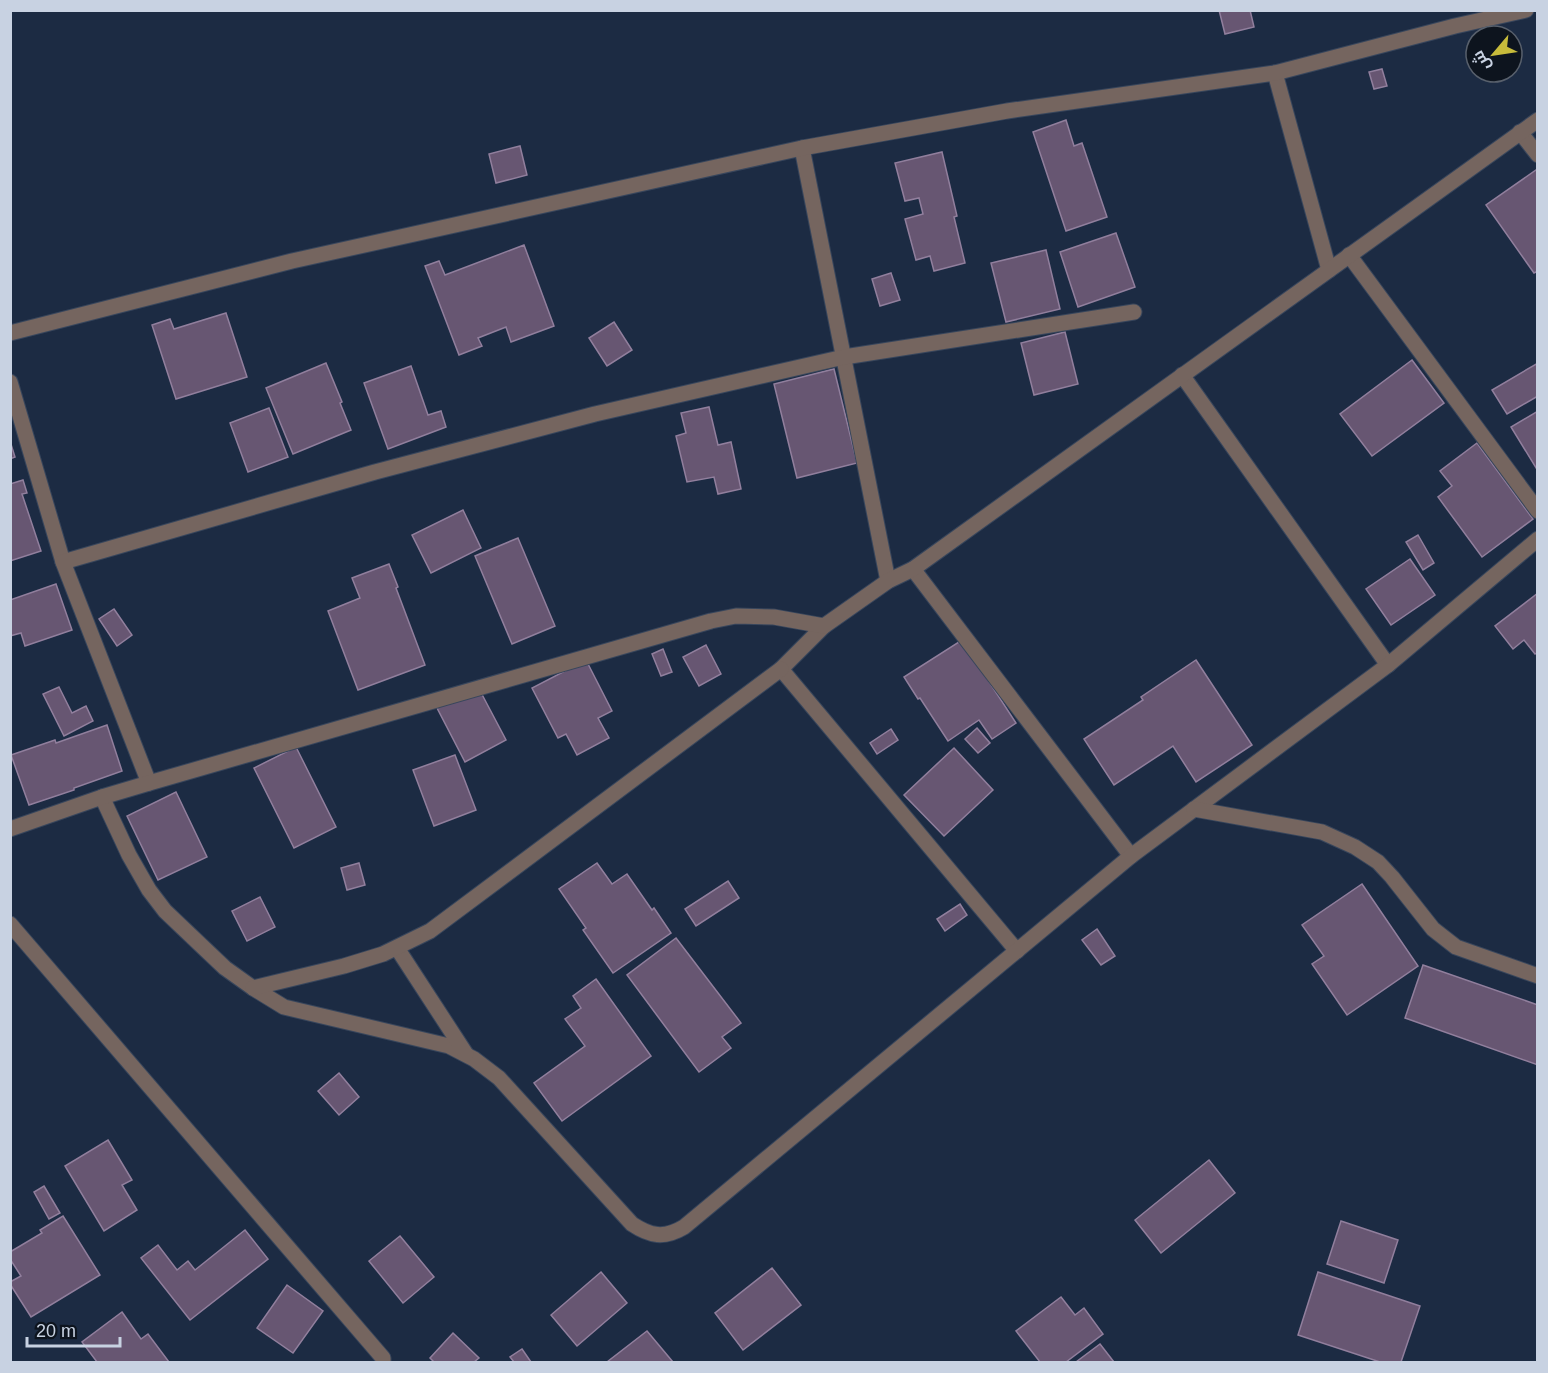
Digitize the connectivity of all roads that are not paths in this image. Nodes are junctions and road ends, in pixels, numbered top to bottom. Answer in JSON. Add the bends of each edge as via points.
{"nodes":[{"id":1,"x":1526,"y":10,"type":"edge"},
{"id":2,"x":1275,"y":73,"type":"junction"},
{"id":3,"x":1538,"y":120,"type":"edge"},
{"id":4,"x":1520,"y":132,"type":"junction"},
{"id":5,"x":802,"y":148,"type":"junction"},
{"id":6,"x":1538,"y":155,"type":"edge"},
{"id":7,"x":1349,"y":255,"type":"junction"},
{"id":8,"x":1329,"y":270,"type":"junction"},
{"id":9,"x":1134,"y":312,"type":"dead end"},
{"id":10,"x":10,"y":333,"type":"edge"},
{"id":11,"x":844,"y":357,"type":"junction"},
{"id":12,"x":1182,"y":375,"type":"junction"},
{"id":13,"x":10,"y":382,"type":"edge"},
{"id":14,"x":1538,"y":511,"type":"edge"},
{"id":15,"x":1538,"y":539,"type":"edge"},
{"id":16,"x":63,"y":562,"type":"junction"},
{"id":17,"x":913,"y":570,"type":"junction"},
{"id":18,"x":888,"y":581,"type":"junction"},
{"id":19,"x":824,"y":626,"type":"junction"},
{"id":20,"x":1388,"y":665,"type":"junction"},
{"id":21,"x":781,"y":669,"type":"junction"},
{"id":22,"x":149,"y":783,"type":"junction"},
{"id":23,"x":102,"y":797,"type":"junction"},
{"id":24,"x":1194,"y":809,"type":"junction"},
{"id":25,"x":10,"y":830,"type":"edge"},
{"id":26,"x":1131,"y":856,"type":"junction"},
{"id":27,"x":10,"y":924,"type":"edge"},
{"id":28,"x":397,"y":948,"type":"junction"},
{"id":29,"x":1017,"y":951,"type":"junction"},
{"id":30,"x":1538,"y":976,"type":"edge"},
{"id":31,"x":253,"y":988,"type":"junction"},
{"id":32,"x":468,"y":1057,"type":"junction"},
{"id":33,"x":383,"y":1362,"type":"edge"}],
"edges":[{"from":1,"to":2,"type":"street"},
{"from":2,"to":5,"type":"street","via":[[1007,111]]},
{"from":2,"to":8,"type":"street"},
{"from":3,"to":4,"type":"street"},
{"from":4,"to":6,"type":"street"},
{"from":4,"to":7,"type":"street"},
{"from":5,"to":10,"type":"street","via":[[292,261]]},
{"from":5,"to":11,"type":"street"},
{"from":7,"to":8,"type":"street"},
{"from":7,"to":14,"type":"street"},
{"from":8,"to":12,"type":"street"},
{"from":9,"to":11,"type":"street"},
{"from":11,"to":16,"type":"street","via":[[525,432]]},
{"from":11,"to":18,"type":"street"},
{"from":12,"to":17,"type":"street"},
{"from":12,"to":20,"type":"street"},
{"from":13,"to":16,"type":"street"},
{"from":15,"to":20,"type":"street"},
{"from":16,"to":22,"type":"street"},
{"from":17,"to":18,"type":"street"},
{"from":17,"to":26,"type":"street"},
{"from":18,"to":19,"type":"street"},
{"from":19,"to":21,"type":"street"},
{"from":19,"to":22,"type":"street","via":[[774,617],[736,616],[711,621]]},
{"from":20,"to":24,"type":"street"},
{"from":21,"to":28,"type":"street","via":[[430,931]]},
{"from":21,"to":29,"type":"street"},
{"from":22,"to":23,"type":"street"},
{"from":23,"to":25,"type":"street"},
{"from":23,"to":31,"type":"street","via":[[129,855],[165,911],[225,968]]},
{"from":24,"to":26,"type":"street"},
{"from":24,"to":30,"type":"street","via":[[1322,832],[1354,847],[1377,862],[1433,929],[1456,946]]},
{"from":26,"to":29,"type":"street"},
{"from":27,"to":33,"type":"street"},
{"from":28,"to":31,"type":"street","via":[[344,966]]},
{"from":28,"to":32,"type":"street"},
{"from":29,"to":32,"type":"street","via":[[675,1232],[653,1234],[632,1224],[499,1078]]},
{"from":31,"to":32,"type":"street","via":[[284,1007],[449,1046]]}]}
